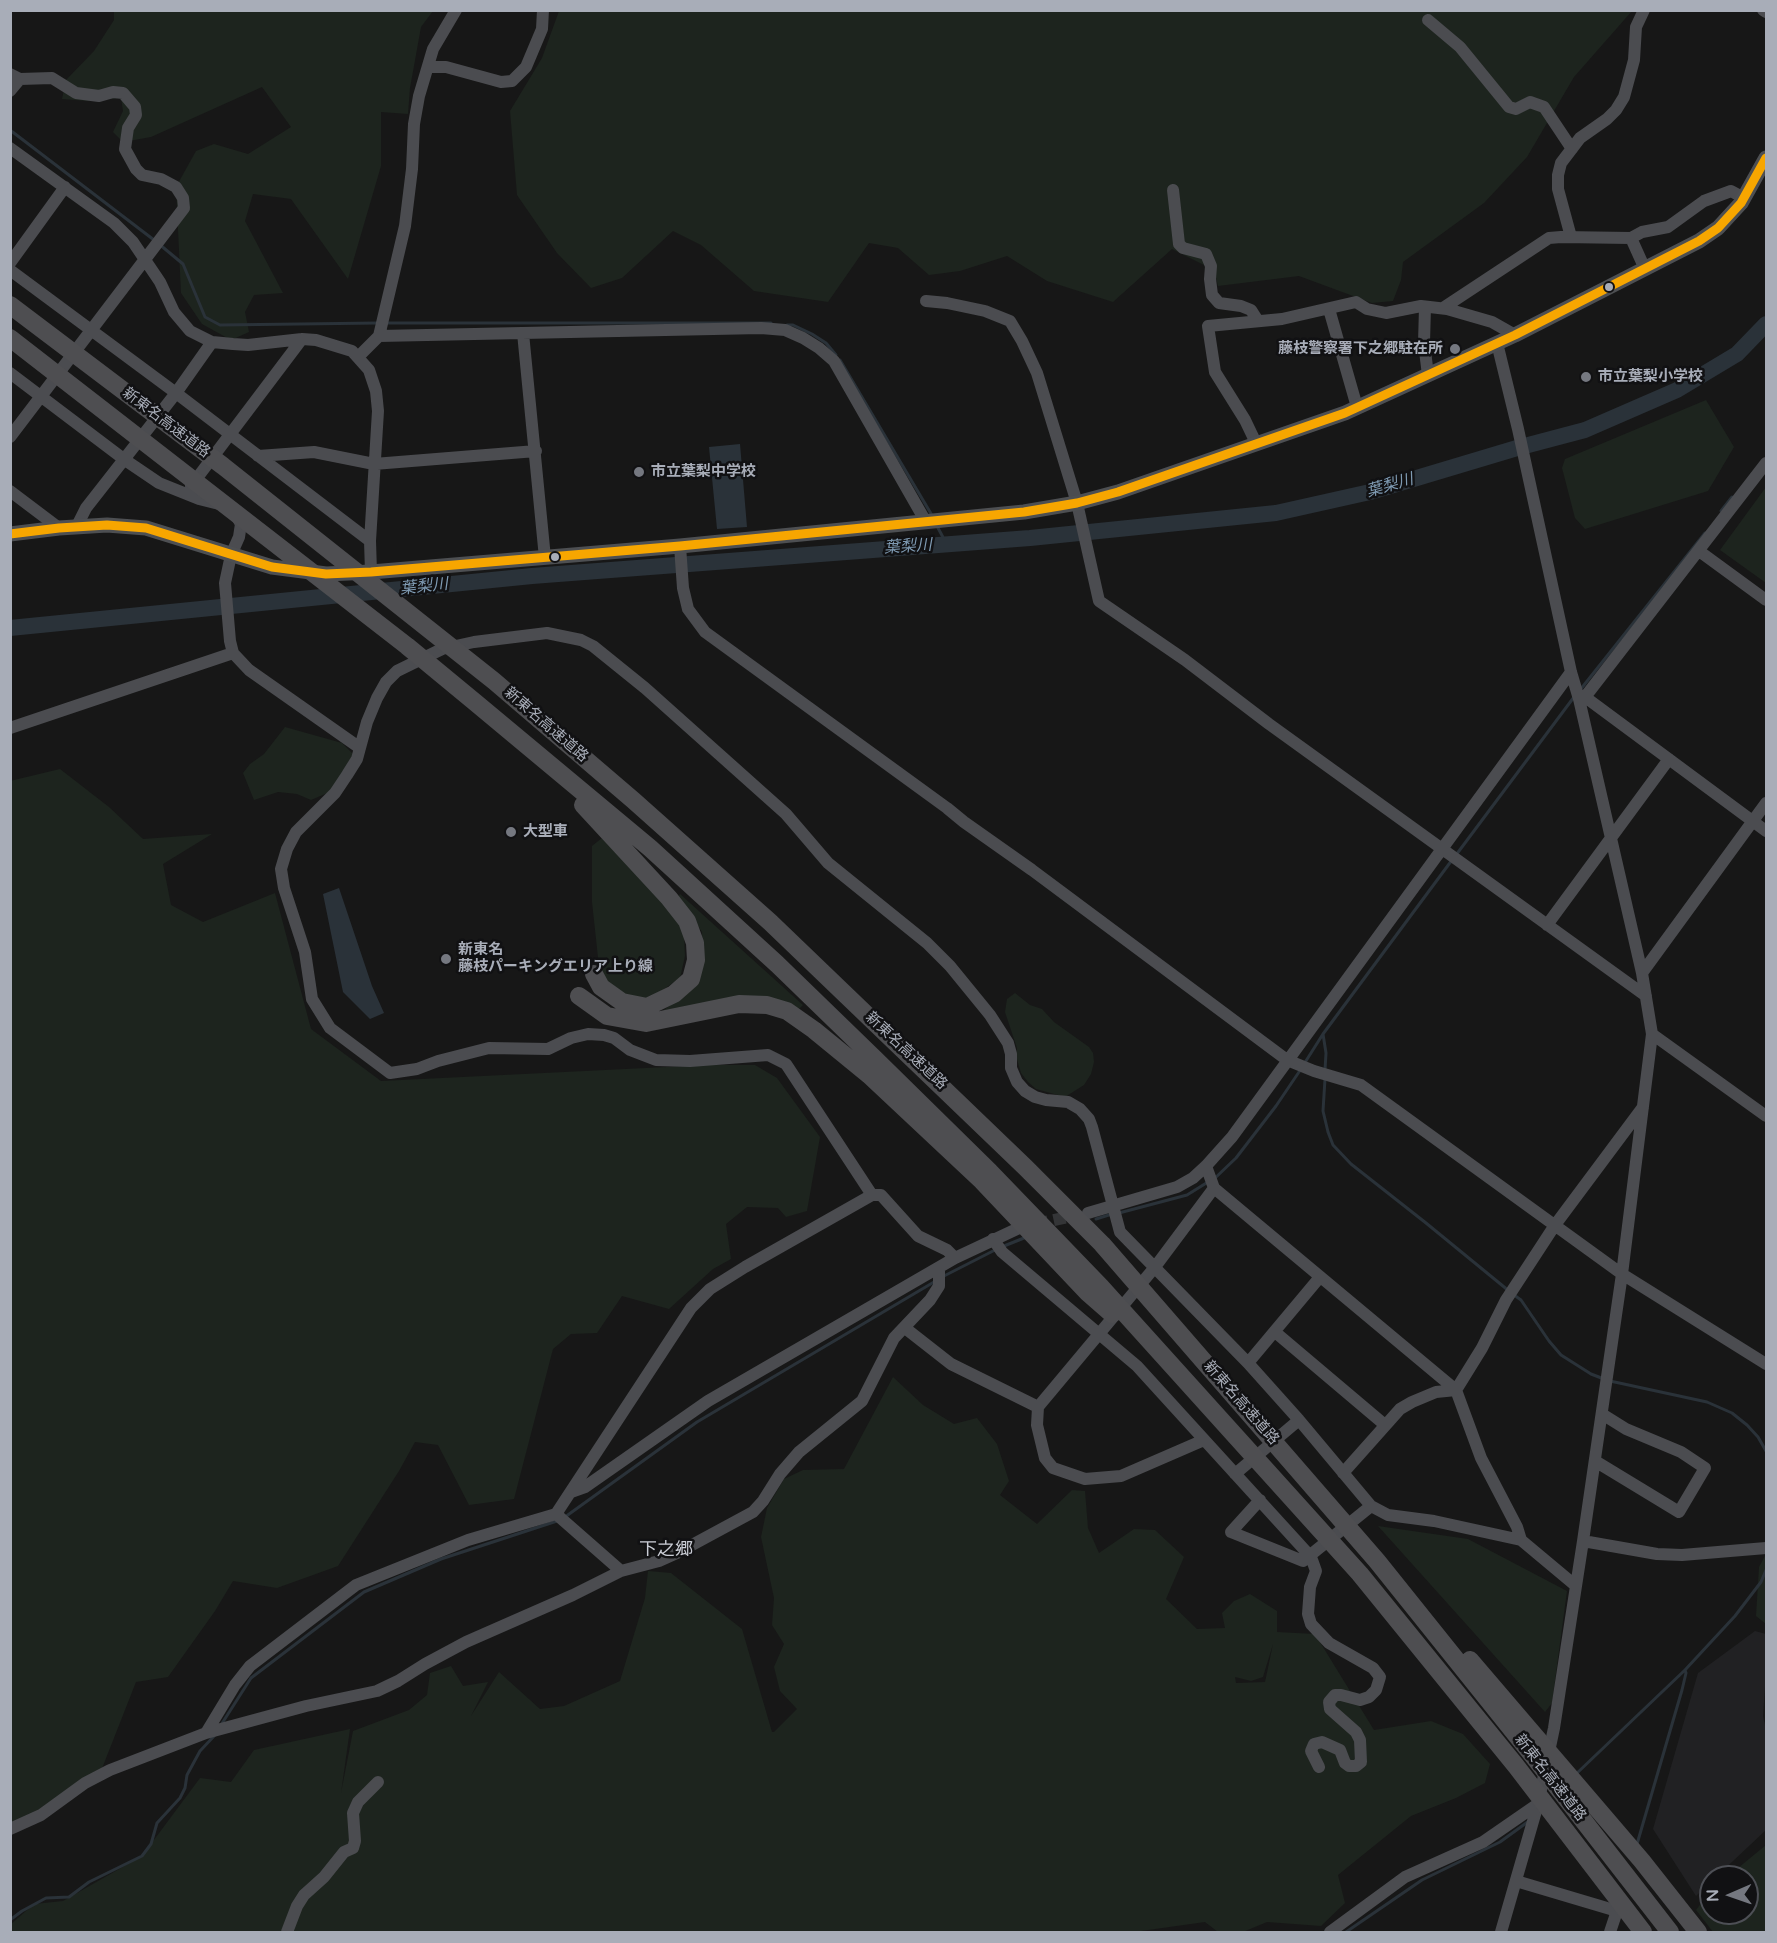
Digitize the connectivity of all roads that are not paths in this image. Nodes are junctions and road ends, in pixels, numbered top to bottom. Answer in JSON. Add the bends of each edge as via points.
{"nodes":[{"id":1,"x":456,"y":10,"type":"edge"},
{"id":2,"x":543,"y":10,"type":"edge"},
{"id":3,"x":1644,"y":10,"type":"edge"},
{"id":4,"x":1428,"y":20,"type":"dead end"},
{"id":5,"x":429,"y":67,"type":"junction"},
{"id":6,"x":15,"y":76,"type":"edge"},
{"id":7,"x":10,"y":91,"type":"edge"},
{"id":8,"x":10,"y":148,"type":"edge"},
{"id":9,"x":1572,"y":149,"type":"junction"},
{"id":10,"x":1767,"y":158,"type":"edge"},
{"id":11,"x":65,"y":187,"type":"junction"},
{"id":12,"x":1173,"y":190,"type":"dead end"},
{"id":13,"x":1744,"y":198,"type":"junction"},
{"id":14,"x":1571,"y":237,"type":"junction"},
{"id":15,"x":1630,"y":238,"type":"junction"},
{"id":16,"x":145,"y":258,"type":"junction"},
{"id":17,"x":10,"y":263,"type":"edge"},
{"id":18,"x":1645,"y":269,"type":"junction"},
{"id":19,"x":10,"y":270,"type":"edge"},
{"id":20,"x":926,"y":301,"type":"dead end"},
{"id":21,"x":10,"y":305,"type":"edge"},
{"id":22,"x":1425,"y":307,"type":"junction"},
{"id":23,"x":1443,"y":308,"type":"junction"},
{"id":24,"x":1329,"y":309,"type":"junction"},
{"id":25,"x":1258,"y":321,"type":"junction"},
{"id":26,"x":91,"y":329,"type":"junction"},
{"id":27,"x":523,"y":333,"type":"junction"},
{"id":28,"x":1515,"y":335,"type":"junction"},
{"id":29,"x":379,"y":336,"type":"junction"},
{"id":30,"x":10,"y":338,"type":"edge"},
{"id":31,"x":302,"y":339,"type":"junction"},
{"id":32,"x":212,"y":342,"type":"junction"},
{"id":33,"x":1497,"y":343,"type":"junction"},
{"id":34,"x":358,"y":357,"type":"junction"},
{"id":35,"x":10,"y":373,"type":"edge"},
{"id":36,"x":1428,"y":375,"type":"junction"},
{"id":37,"x":176,"y":393,"type":"junction"},
{"id":38,"x":41,"y":396,"type":"junction"},
{"id":39,"x":1357,"y":407,"type":"junction"},
{"id":40,"x":229,"y":435,"type":"junction"},
{"id":41,"x":10,"y":437,"type":"edge"},
{"id":42,"x":1256,"y":443,"type":"junction"},
{"id":43,"x":536,"y":451,"type":"junction"},
{"id":44,"x":258,"y":456,"type":"junction"},
{"id":45,"x":125,"y":460,"type":"junction"},
{"id":46,"x":1767,"y":463,"type":"edge"},
{"id":47,"x":374,"y":464,"type":"junction"},
{"id":48,"x":10,"y":491,"type":"edge"},
{"id":49,"x":185,"y":494,"type":"junction"},
{"id":50,"x":1078,"y":507,"type":"junction"},
{"id":51,"x":926,"y":522,"type":"junction"},
{"id":52,"x":77,"y":526,"type":"junction"},
{"id":53,"x":59,"y":528,"type":"junction"},
{"id":54,"x":10,"y":534,"type":"edge"},
{"id":55,"x":370,"y":541,"type":"junction"},
{"id":56,"x":680,"y":546,"type":"junction"},
{"id":57,"x":1699,"y":551,"type":"junction"},
{"id":58,"x":231,"y":555,"type":"junction"},
{"id":59,"x":545,"y":558,"type":"junction"},
{"id":60,"x":371,"y":572,"type":"junction"},
{"id":61,"x":1767,"y":600,"type":"edge"},
{"id":62,"x":233,"y":654,"type":"junction"},
{"id":63,"x":1571,"y":672,"type":"junction"},
{"id":64,"x":1582,"y":698,"type":"junction"},
{"id":65,"x":10,"y":728,"type":"edge"},
{"id":66,"x":360,"y":748,"type":"junction"},
{"id":67,"x":537,"y":755,"type":"junction"},
{"id":68,"x":1669,"y":759,"type":"junction"},
{"id":69,"x":1767,"y":803,"type":"edge"},
{"id":70,"x":1753,"y":821,"type":"junction"},
{"id":71,"x":1767,"y":831,"type":"edge"},
{"id":72,"x":1611,"y":837,"type":"junction"},
{"id":73,"x":1441,"y":849,"type":"junction"},
{"id":74,"x":1547,"y":925,"type":"junction"},
{"id":75,"x":594,"y":974,"type":"dead end"},
{"id":76,"x":1642,"y":974,"type":"junction"},
{"id":77,"x":579,"y":996,"type":"dead end"},
{"id":78,"x":1646,"y":996,"type":"junction"},
{"id":79,"x":1652,"y":1034,"type":"junction"},
{"id":80,"x":1287,"y":1060,"type":"junction"},
{"id":81,"x":1644,"y":1106,"type":"junction"},
{"id":82,"x":1767,"y":1116,"type":"edge"},
{"id":83,"x":1206,"y":1166,"type":"junction"},
{"id":84,"x":986,"y":1177,"type":"junction"},
{"id":85,"x":1214,"y":1188,"type":"junction"},
{"id":86,"x":872,"y":1195,"type":"junction"},
{"id":87,"x":1113,"y":1205,"type":"junction"},
{"id":88,"x":1088,"y":1213,"type":"tunnel mouth"},
{"id":89,"x":1555,"y":1225,"type":"junction"},
{"id":90,"x":1019,"y":1228,"type":"dead end"},
{"id":91,"x":993,"y":1239,"type":"junction"},
{"id":92,"x":955,"y":1258,"type":"junction"},
{"id":93,"x":1155,"y":1267,"type":"junction"},
{"id":94,"x":939,"y":1269,"type":"junction"},
{"id":95,"x":1622,"y":1274,"type":"junction"},
{"id":96,"x":1320,"y":1277,"type":"junction"},
{"id":97,"x":905,"y":1328,"type":"junction"},
{"id":98,"x":1275,"y":1332,"type":"junction"},
{"id":99,"x":1100,"y":1333,"type":"junction"},
{"id":100,"x":1248,"y":1363,"type":"junction"},
{"id":101,"x":1767,"y":1364,"type":"edge"},
{"id":102,"x":1456,"y":1390,"type":"junction"},
{"id":103,"x":1038,"y":1407,"type":"junction"},
{"id":104,"x":1602,"y":1414,"type":"junction"},
{"id":105,"x":1299,"y":1420,"type":"junction"},
{"id":106,"x":1385,"y":1425,"type":"junction"},
{"id":107,"x":1204,"y":1440,"type":"junction"},
{"id":108,"x":1595,"y":1461,"type":"junction"},
{"id":109,"x":1343,"y":1473,"type":"junction"},
{"id":110,"x":1235,"y":1474,"type":"junction"},
{"id":111,"x":571,"y":1492,"type":"junction"},
{"id":112,"x":1260,"y":1500,"type":"junction"},
{"id":113,"x":1371,"y":1506,"type":"junction"},
{"id":114,"x":556,"y":1514,"type":"junction"},
{"id":115,"x":1521,"y":1540,"type":"junction"},
{"id":116,"x":1583,"y":1541,"type":"junction"},
{"id":117,"x":1767,"y":1548,"type":"edge"},
{"id":118,"x":1311,"y":1557,"type":"junction"},
{"id":119,"x":621,"y":1571,"type":"junction"},
{"id":120,"x":1576,"y":1586,"type":"junction"},
{"id":121,"x":1472,"y":1670,"type":"junction"},
{"id":122,"x":206,"y":1733,"type":"junction"},
{"id":123,"x":1319,"y":1767,"type":"dead end"},
{"id":124,"x":378,"y":1782,"type":"dead end"},
{"id":125,"x":1538,"y":1804,"type":"junction"},
{"id":126,"x":10,"y":1829,"type":"edge"},
{"id":127,"x":1516,"y":1881,"type":"junction"},
{"id":128,"x":287,"y":1932,"type":"edge"},
{"id":129,"x":1330,"y":1932,"type":"edge"},
{"id":130,"x":1501,"y":1932,"type":"edge"},
{"id":131,"x":1610,"y":1932,"type":"edge"},
{"id":132,"x":1643,"y":1932,"type":"edge"},
{"id":133,"x":1670,"y":1932,"type":"edge"},
{"id":134,"x":1698,"y":1932,"type":"edge"}],
"edges":[{"from":1,"to":5,"type":"street","via":[[433,49]]},
{"from":2,"to":5,"type":"street","via":[[542,29],[526,67],[512,81]]},
{"from":3,"to":9,"type":"street","via":[[1636,27],[1634,60],[1624,97],[1607,119],[1580,138]]},
{"from":4,"to":9,"type":"street","via":[[1460,47],[1509,107],[1516,109],[1530,102],[1544,107]]},
{"from":5,"to":29,"type":"street","via":[[414,124],[405,226]]},
{"from":6,"to":7,"type":"street"},
{"from":6,"to":16,"type":"street","via":[[52,78],[76,93],[123,93],[135,107],[125,149],[142,175],[176,187],[184,208]]},
{"from":8,"to":11,"type":"street"},
{"from":9,"to":14,"type":"street","via":[[1561,163],[1558,175]]},
{"from":10,"to":13,"type":"main road"},
{"from":11,"to":16,"type":"street","via":[[114,224]]},
{"from":11,"to":17,"type":"street"},
{"from":12,"to":25,"type":"street","via":[[1179,244],[1206,254],[1212,295],[1220,303],[1251,310]]},
{"from":13,"to":15,"type":"street","via":[[1731,191],[1704,201],[1668,227]]},
{"from":13,"to":18,"type":"main road","via":[[1718,228]]},
{"from":14,"to":15,"type":"street"},
{"from":14,"to":23,"type":"street","via":[[1549,238]]},
{"from":15,"to":18,"type":"street"},
{"from":16,"to":26,"type":"street"},
{"from":16,"to":32,"type":"street","via":[[174,312],[190,331]]},
{"from":18,"to":28,"type":"main road"},
{"from":19,"to":26,"type":"street"},
{"from":20,"to":50,"type":"street","via":[[985,311],[1010,321],[1037,373]]},
{"from":21,"to":121,"type":"highway","name":"新東名高速道路","via":[[232,473],[494,681],[770,922],[1102,1244]]},
{"from":22,"to":23,"type":"street"},
{"from":22,"to":24,"type":"street","via":[[1386,313],[1349,302]]},
{"from":22,"to":36,"type":"street"},
{"from":23,"to":28,"type":"street","via":[[1492,322]]},
{"from":24,"to":25,"type":"street"},
{"from":24,"to":39,"type":"street"},
{"from":25,"to":42,"type":"street","via":[[1208,326],[1215,372]]},
{"from":26,"to":37,"type":"street"},
{"from":26,"to":38,"type":"street"},
{"from":27,"to":29,"type":"street"},
{"from":27,"to":43,"type":"street"},
{"from":27,"to":51,"type":"street","via":[[760,328],[785,330],[803,338],[834,362]]},
{"from":28,"to":33,"type":"main road"},
{"from":29,"to":34,"type":"street"},
{"from":30,"to":67,"type":"highway","name":"新東名高速道路","via":[[388,632]]},
{"from":31,"to":32,"type":"street","via":[[248,345]]},
{"from":31,"to":34,"type":"street","via":[[339,346]]},
{"from":31,"to":40,"type":"street"},
{"from":32,"to":37,"type":"street"},
{"from":33,"to":36,"type":"main road"},
{"from":33,"to":63,"type":"street"},
{"from":34,"to":47,"type":"street","via":[[369,370],[376,391]]},
{"from":35,"to":38,"type":"street"},
{"from":36,"to":39,"type":"main road"},
{"from":37,"to":40,"type":"street"},
{"from":37,"to":45,"type":"street"},
{"from":38,"to":41,"type":"street"},
{"from":38,"to":45,"type":"street"},
{"from":39,"to":42,"type":"main road"},
{"from":40,"to":44,"type":"street"},
{"from":40,"to":49,"type":"street"},
{"from":42,"to":50,"type":"main road"},
{"from":43,"to":47,"type":"street"},
{"from":43,"to":59,"type":"street"},
{"from":44,"to":47,"type":"street","via":[[314,452]]},
{"from":44,"to":55,"type":"street"},
{"from":45,"to":49,"type":"street","via":[[159,483]]},
{"from":45,"to":52,"type":"street","via":[[86,508]]},
{"from":46,"to":57,"type":"street"},
{"from":47,"to":55,"type":"street"},
{"from":48,"to":53,"type":"street"},
{"from":49,"to":58,"type":"street","via":[[237,515],[241,524]]},
{"from":50,"to":51,"type":"main road"},
{"from":50,"to":73,"type":"street","via":[[1099,601]]},
{"from":51,"to":56,"type":"main road"},
{"from":52,"to":53,"type":"main road"},
{"from":52,"to":58,"type":"main road","via":[[146,528]]},
{"from":53,"to":54,"type":"main road"},
{"from":55,"to":60,"type":"street"},
{"from":56,"to":59,"type":"main road"},
{"from":56,"to":80,"type":"street","via":[[688,609],[705,632]]},
{"from":57,"to":61,"type":"street"},
{"from":57,"to":64,"type":"street"},
{"from":58,"to":60,"type":"main road","via":[[310,573]]},
{"from":58,"to":62,"type":"street","via":[[225,593]]},
{"from":59,"to":60,"type":"main road"},
{"from":62,"to":65,"type":"street"},
{"from":62,"to":66,"type":"street","via":[[249,670]]},
{"from":63,"to":64,"type":"street"},
{"from":63,"to":73,"type":"street"},
{"from":64,"to":68,"type":"street"},
{"from":64,"to":72,"type":"street"},
{"from":66,"to":86,"type":"street","via":[[335,793],[296,832],[282,869],[284,888],[305,952],[312,999],[330,1028],[390,1073],[489,1048],[548,1049],[588,1034],[614,1038],[630,1050],[656,1060],[768,1055],[786,1064]]},
{"from":66,"to":87,"type":"street","via":[[367,722],[386,682],[424,656],[474,642],[547,633],[593,646],[786,814],[828,863],[950,966],[1008,1043],[1011,1068],[1025,1091],[1035,1097],[1074,1104],[1089,1119]]},
{"from":67,"to":75,"type":"highway","via":[[669,898],[687,921],[695,943],[691,979],[674,994],[647,1006],[622,1002],[601,987]]},
{"from":67,"to":84,"type":"highway","name":"新東名高速道路","via":[[650,848],[777,963]]},
{"from":68,"to":70,"type":"street"},
{"from":68,"to":72,"type":"street"},
{"from":69,"to":70,"type":"street"},
{"from":70,"to":71,"type":"street"},
{"from":70,"to":76,"type":"street"},
{"from":72,"to":74,"type":"street"},
{"from":72,"to":76,"type":"street"},
{"from":73,"to":74,"type":"street"},
{"from":73,"to":80,"type":"street"},
{"from":74,"to":78,"type":"street"},
{"from":76,"to":78,"type":"street"},
{"from":77,"to":84,"type":"highway","via":[[607,1016],[646,1023],[739,1005],[767,1005],[787,1011]]},
{"from":78,"to":79,"type":"street"},
{"from":79,"to":81,"type":"street"},
{"from":79,"to":82,"type":"street"},
{"from":80,"to":83,"type":"street","via":[[1232,1137]]},
{"from":80,"to":89,"type":"street","via":[[1361,1085]]},
{"from":81,"to":89,"type":"street"},
{"from":81,"to":95,"type":"street"},
{"from":83,"to":85,"type":"street"},
{"from":83,"to":87,"type":"street","via":[[1177,1187]]},
{"from":84,"to":132,"type":"highway","name":"新東名高速道路","via":[[1101,1287],[1360,1574],[1449,1681]]},
{"from":85,"to":93,"type":"street"},
{"from":85,"to":96,"type":"street"},
{"from":86,"to":92,"type":"street","via":[[881,1195],[918,1236]]},
{"from":86,"to":111,"type":"street","via":[[710,1289],[674,1332]]},
{"from":87,"to":88,"type":"street"},
{"from":87,"to":93,"type":"street","via":[[1120,1232]]},
{"from":89,"to":95,"type":"street"},
{"from":89,"to":102,"type":"street","via":[[1506,1300]]},
{"from":90,"to":91,"type":"street"},
{"from":91,"to":92,"type":"street"},
{"from":91,"to":99,"type":"street","via":[[1002,1252]]},
{"from":92,"to":94,"type":"street"},
{"from":93,"to":99,"type":"street"},
{"from":93,"to":100,"type":"street"},
{"from":94,"to":97,"type":"street","via":[[939,1286]]},
{"from":94,"to":111,"type":"street","via":[[708,1401],[585,1487]]},
{"from":95,"to":101,"type":"street"},
{"from":95,"to":104,"type":"street"},
{"from":96,"to":98,"type":"street"},
{"from":96,"to":102,"type":"street"},
{"from":97,"to":103,"type":"street","via":[[951,1364]]},
{"from":97,"to":119,"type":"street","via":[[894,1338],[862,1401],[799,1452],[753,1512],[669,1556]]},
{"from":98,"to":100,"type":"street"},
{"from":98,"to":106,"type":"street"},
{"from":99,"to":103,"type":"street"},
{"from":99,"to":107,"type":"street","via":[[1137,1366]]},
{"from":100,"to":105,"type":"street"},
{"from":102,"to":106,"type":"street","via":[[1436,1392],[1412,1402]]},
{"from":102,"to":115,"type":"street","via":[[1478,1451]]},
{"from":103,"to":107,"type":"street","via":[[1037,1425],[1045,1458],[1053,1468],[1085,1479],[1122,1476]]},
{"from":104,"to":108,"type":"street"},
{"from":104,"to":108,"type":"street","via":[[1626,1429],[1681,1452],[1705,1468],[1679,1512]]},
{"from":105,"to":109,"type":"street"},
{"from":105,"to":110,"type":"street"},
{"from":106,"to":109,"type":"street"},
{"from":107,"to":110,"type":"street"},
{"from":108,"to":116,"type":"street"},
{"from":109,"to":113,"type":"street"},
{"from":110,"to":112,"type":"street"},
{"from":111,"to":114,"type":"street"},
{"from":112,"to":118,"type":"street"},
{"from":112,"to":118,"type":"street","via":[[1232,1532],[1303,1561]]},
{"from":113,"to":115,"type":"street","via":[[1388,1515]]},
{"from":113,"to":118,"type":"street"},
{"from":114,"to":119,"type":"street"},
{"from":114,"to":122,"type":"street","via":[[468,1540],[356,1585],[250,1666]]},
{"from":115,"to":120,"type":"street"},
{"from":116,"to":117,"type":"street","via":[[1682,1555]]},
{"from":116,"to":120,"type":"street"},
{"from":118,"to":123,"type":"street","via":[[1316,1571],[1310,1587],[1311,1624],[1329,1643],[1373,1668],[1380,1677],[1369,1697],[1360,1700],[1335,1695],[1329,1702],[1330,1709],[1356,1732],[1361,1762],[1349,1766],[1340,1750],[1322,1742],[1314,1744],[1311,1750]]},
{"from":119,"to":122,"type":"street","via":[[466,1642],[377,1691]]},
{"from":120,"to":125,"type":"street"},
{"from":121,"to":133,"type":"highway","name":"新東名高速道路"},
{"from":121,"to":134,"type":"highway","via":[[1642,1861]]},
{"from":122,"to":126,"type":"street","via":[[110,1770],[41,1815]]},
{"from":124,"to":128,"type":"street","via":[[358,1802],[353,1813],[353,1848],[344,1852],[304,1894]]},
{"from":125,"to":127,"type":"street"},
{"from":125,"to":129,"type":"street","via":[[1483,1842],[1405,1877]]},
{"from":127,"to":130,"type":"street"},
{"from":127,"to":131,"type":"street","via":[[1617,1911]]}]}
